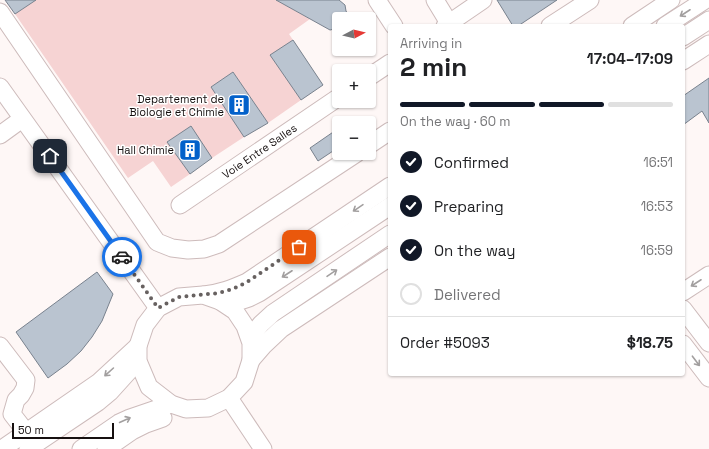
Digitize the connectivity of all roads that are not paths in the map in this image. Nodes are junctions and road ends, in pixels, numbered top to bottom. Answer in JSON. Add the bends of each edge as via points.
{"nodes":[{"id":1,"x":435,"y":0,"type":"edge"},
{"id":2,"x":483,"y":0,"type":"edge"},
{"id":3,"x":590,"y":0,"type":"edge"},
{"id":4,"x":671,"y":0,"type":"edge"},
{"id":5,"x":705,"y":0,"type":"edge"},
{"id":6,"x":382,"y":2,"type":"edge"},
{"id":7,"x":0,"y":12,"type":"edge"},
{"id":8,"x":709,"y":20,"type":"edge"},
{"id":9,"x":393,"y":24,"type":"edge"},
{"id":10,"x":447,"y":24,"type":"edge"},
{"id":11,"x":448,"y":24,"type":"edge"},
{"id":12,"x":553,"y":24,"type":"edge"},
{"id":13,"x":635,"y":24,"type":"edge"},
{"id":14,"x":668,"y":24,"type":"edge"},
{"id":15,"x":685,"y":37,"type":"edge"},
{"id":16,"x":709,"y":44,"type":"edge"},
{"id":17,"x":685,"y":60,"type":"edge"},
{"id":18,"x":388,"y":64,"type":"edge"},
{"id":19,"x":376,"y":72,"type":"edge"},
{"id":20,"x":0,"y":87,"type":"edge"},
{"id":21,"x":332,"y":103,"type":"edge"},
{"id":22,"x":22,"y":118,"type":"junction"},
{"id":23,"x":388,"y":132,"type":"edge"},
{"id":24,"x":0,"y":135,"type":"edge"},
{"id":25,"x":376,"y":140,"type":"edge"},
{"id":26,"x":346,"y":160,"type":"edge"},
{"id":27,"x":388,"y":187,"type":"edge"},
{"id":28,"x":180,"y":205,"type":"dead end"},
{"id":29,"x":388,"y":207,"type":"edge"},
{"id":30,"x":388,"y":235,"type":"edge"},
{"id":31,"x":388,"y":258,"type":"edge"},
{"id":32,"x":709,"y":275,"type":"edge"},
{"id":33,"x":685,"y":291,"type":"edge"},
{"id":34,"x":203,"y":295,"type":"junction"},
{"id":35,"x":220,"y":301,"type":"junction"},
{"id":36,"x":158,"y":308,"type":"junction"},
{"id":37,"x":685,"y":312,"type":"edge"},
{"id":38,"x":251,"y":343,"type":"junction"},
{"id":39,"x":709,"y":343,"type":"edge"},
{"id":40,"x":0,"y":346,"type":"edge"},
{"id":41,"x":685,"y":347,"type":"edge"},
{"id":42,"x":138,"y":354,"type":"junction"},
{"id":43,"x":251,"y":360,"type":"junction"},
{"id":44,"x":709,"y":378,"type":"edge"},
{"id":45,"x":229,"y":398,"type":"junction"},
{"id":46,"x":179,"y":406,"type":"junction"},
{"id":47,"x":6,"y":415,"type":"edge"},
{"id":48,"x":26,"y":432,"type":"junction"},
{"id":49,"x":2,"y":449,"type":"edge"},
{"id":50,"x":28,"y":449,"type":"edge"},
{"id":51,"x":81,"y":449,"type":"edge"},
{"id":52,"x":106,"y":449,"type":"edge"},
{"id":53,"x":263,"y":449,"type":"edge"}],
"edges":[{"from":1,"to":10,"type":"street"},
{"from":2,"to":11,"type":"street"},
{"from":3,"to":12,"type":"street"},
{"from":4,"to":13,"type":"street"},
{"from":5,"to":14,"type":"street","one_way":true},
{"from":6,"to":9,"type":"street"},
{"from":7,"to":26,"type":"street","via":[[157,242],[172,248],[188,250],[204,249],[219,244]]},
{"from":8,"to":15,"type":"street"},
{"from":16,"to":17,"type":"street"},
{"from":18,"to":19,"type":"street"},
{"from":20,"to":22,"type":"street"},
{"from":21,"to":28,"type":"street","name":"Voie Entre Salles"},
{"from":22,"to":24,"type":"street"},
{"from":22,"to":36,"type":"street"},
{"from":23,"to":25,"type":"street"},
{"from":27,"to":34,"type":"street","one_way":true,"via":[[247,282],[233,289]]},
{"from":29,"to":35,"type":"street","one_way":true,"via":[[259,293],[237,302]]},
{"from":38,"to":30,"type":"street","one_way":true,"via":[[253,334],[273,313]]},
{"from":31,"to":43,"type":"street","via":[[281,329]]},
{"from":32,"to":33,"type":"street","one_way":true},
{"from":34,"to":35,"type":"street"},
{"from":34,"to":36,"type":"street","via":[[179,297]]},
{"from":35,"to":38,"type":"street","via":[[235,311],[246,326]]},
{"from":36,"to":42,"type":"street","via":[[145,325]]},
{"from":37,"to":39,"type":"street"},
{"from":38,"to":43,"type":"street"},
{"from":40,"to":47,"type":"street","via":[[26,380],[25,388]]},
{"from":41,"to":44,"type":"street","one_way":true},
{"from":42,"to":46,"type":"street","via":[[149,387]]},
{"from":42,"to":48,"type":"street","one_way":true},
{"from":42,"to":50,"type":"street","via":[[114,388],[104,397]]},
{"from":43,"to":45,"type":"street","via":[[244,382]]},
{"from":45,"to":46,"type":"street","via":[[208,408]]},
{"from":45,"to":53,"type":"street"},
{"from":51,"to":46,"type":"street","one_way":true,"via":[[130,418]]},
{"from":46,"to":52,"type":"street","via":[[132,431]]},
{"from":47,"to":48,"type":"street"},
{"from":48,"to":49,"type":"street"}]}
